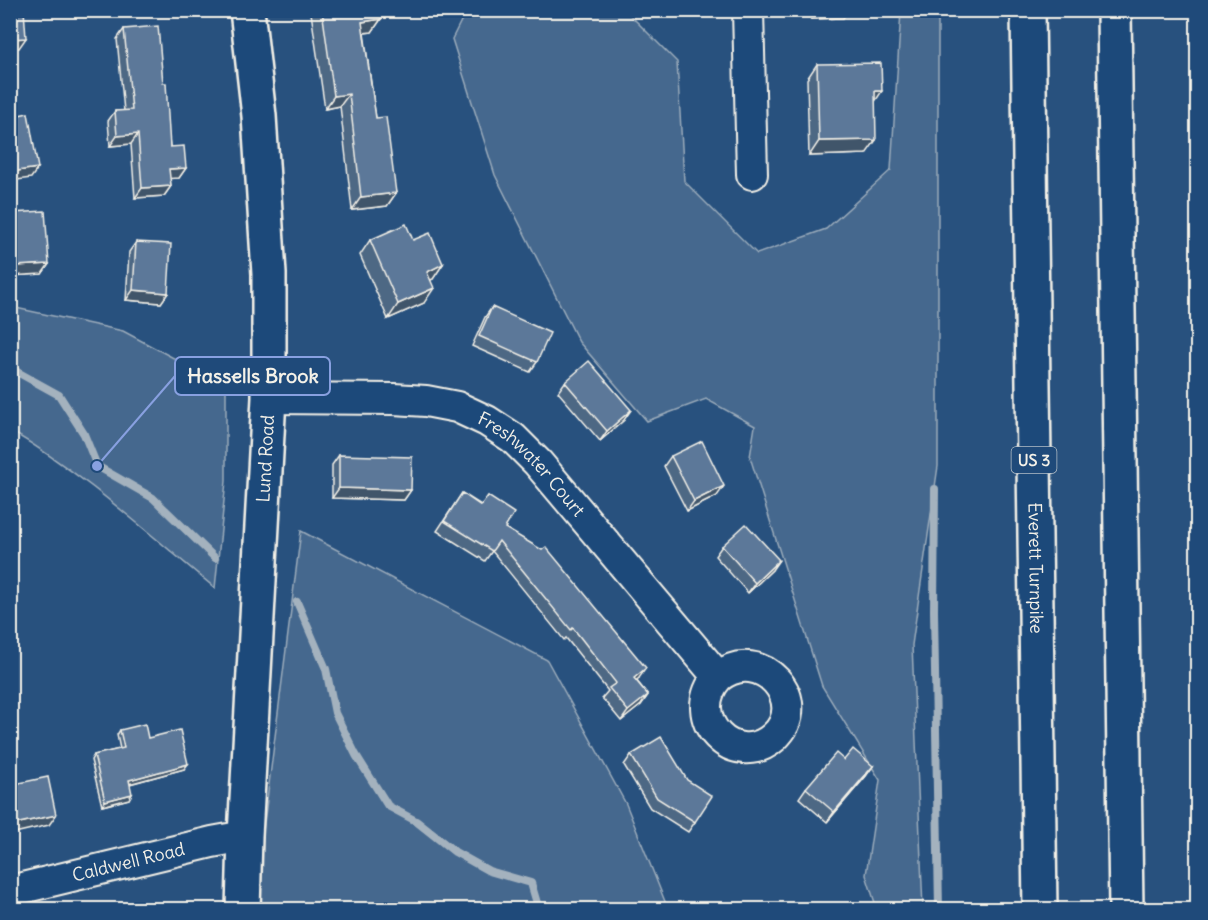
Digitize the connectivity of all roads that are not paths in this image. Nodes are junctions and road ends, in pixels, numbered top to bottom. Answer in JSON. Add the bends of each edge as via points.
{"nodes":[{"id":1,"x":247,"y":10,"type":"edge"},
{"id":2,"x":748,"y":10,"type":"edge"},
{"id":3,"x":1028,"y":10,"type":"edge"},
{"id":4,"x":1114,"y":10,"type":"edge"},
{"id":5,"x":752,"y":174,"type":"dead end"},
{"id":6,"x":269,"y":398,"type":"junction"},
{"id":7,"x":718,"y":677,"type":"dead end"},
{"id":8,"x":245,"y":836,"type":"junction"},
{"id":9,"x":10,"y":891,"type":"edge"},
{"id":10,"x":243,"y":909,"type":"edge"},
{"id":11,"x":1040,"y":909,"type":"edge"},
{"id":12,"x":1126,"y":909,"type":"edge"}],
"edges":[{"from":1,"to":6,"type":"main road","name":"Lund Road","via":[[259,116],[269,274]]},
{"from":2,"to":5,"type":"street"},
{"from":3,"to":11,"type":"main road","name":"Everett Turnpike","number":"US 3"},
{"from":4,"to":12,"type":"main road"},
{"from":6,"to":7,"type":"street","name":"Freshwater Court","via":[[426,401],[457,407],[487,421],[513,438],[538,463]]},
{"from":6,"to":8,"type":"main road","name":"Lund Road"},
{"from":8,"to":9,"type":"street","name":"Caldwell Road"},
{"from":8,"to":10,"type":"main road","name":"Lund Road"}]}
